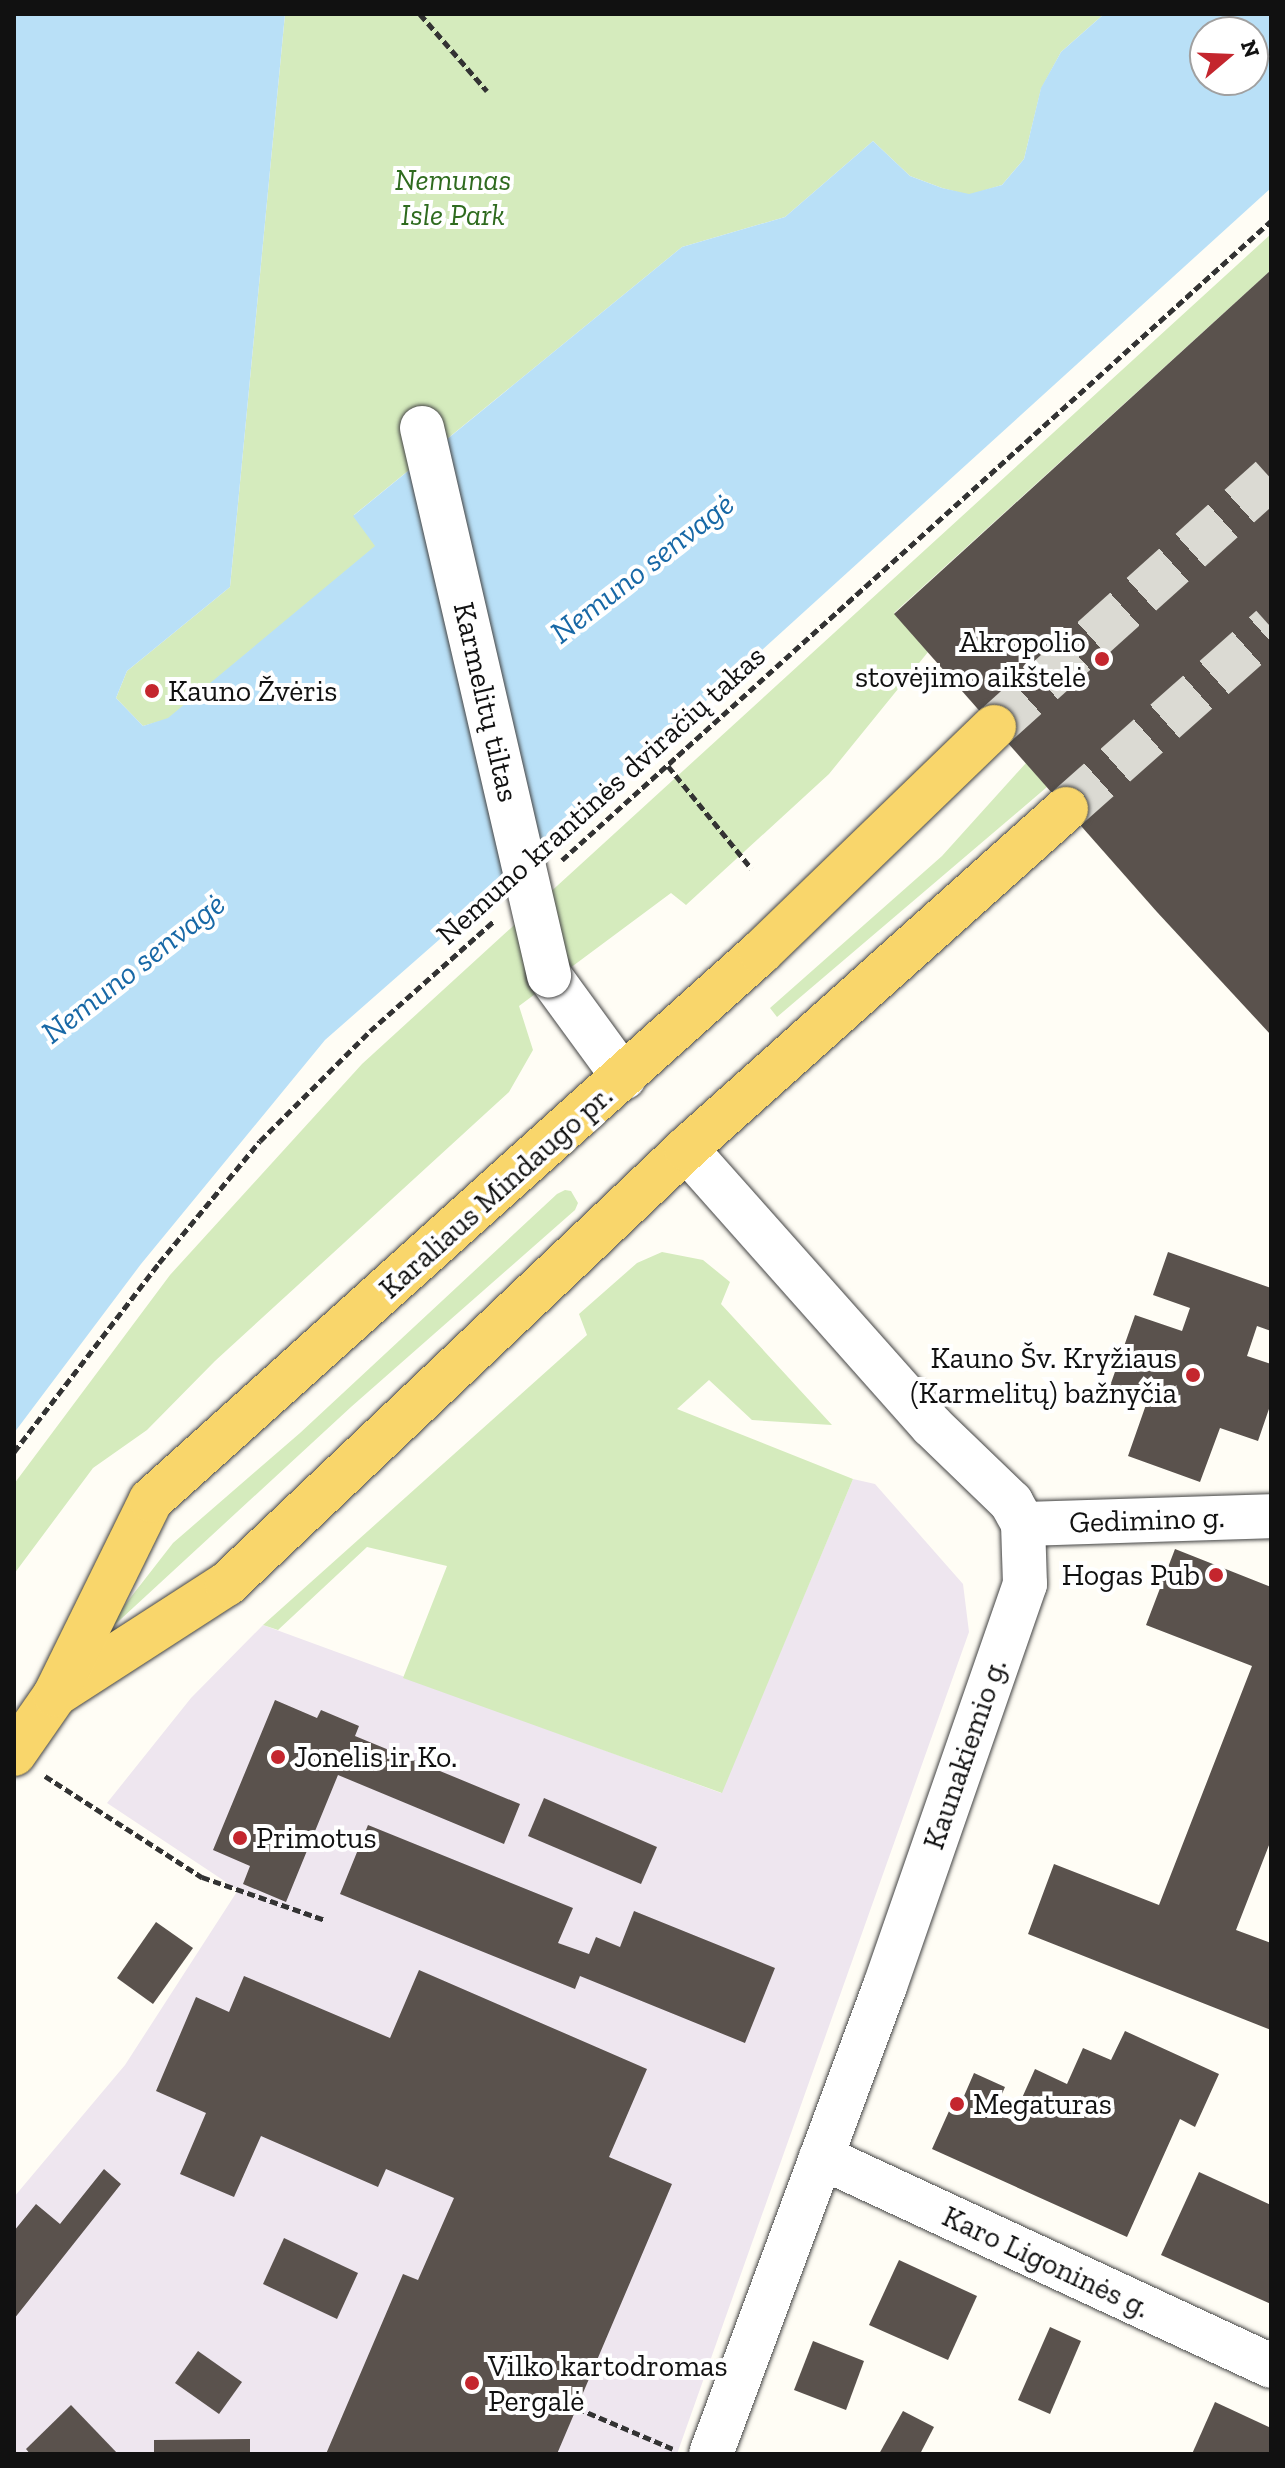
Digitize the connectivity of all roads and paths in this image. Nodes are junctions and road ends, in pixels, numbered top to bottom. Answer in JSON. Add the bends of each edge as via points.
{"nodes":[{"id":1,"x":420,"y":14,"type":"edge"},
{"id":2,"x":487,"y":91,"type":"dead end"},
{"id":3,"x":1271,"y":221,"type":"edge"},
{"id":4,"x":422,"y":428,"type":"dead end"},
{"id":5,"x":994,"y":727,"type":"tunnel mouth"},
{"id":6,"x":668,"y":766,"type":"junction"},
{"id":7,"x":1066,"y":809,"type":"tunnel mouth"},
{"id":8,"x":561,"y":861,"type":"dead end"},
{"id":9,"x":751,"y":868,"type":"dead end"},
{"id":10,"x":501,"y":914,"type":"dead end"},
{"id":11,"x":624,"y":1078,"type":"junction"},
{"id":12,"x":686,"y":1149,"type":"junction"},
{"id":13,"x":14,"y":1452,"type":"edge"},
{"id":14,"x":1271,"y":1516,"type":"edge"},
{"id":15,"x":1023,"y":1524,"type":"junction"},
{"id":16,"x":55,"y":1695,"type":"junction"},
{"id":17,"x":27,"y":1764,"type":"edge"},
{"id":18,"x":325,"y":1920,"type":"dead end"},
{"id":19,"x":821,"y":2157,"type":"junction"},
{"id":20,"x":1271,"y":2366,"type":"edge"},
{"id":21,"x":577,"y":2408,"type":"dead end"},
{"id":22,"x":685,"y":2454,"type":"edge"},
{"id":23,"x":711,"y":2454,"type":"edge"}],
"edges":[{"from":1,"to":2,"type":"path"},
{"from":3,"to":6,"type":"path","name":"Nemuno krantinės dviračių takas"},
{"from":4,"to":11,"type":"street","name":"Karmelitų tiltas","bridge":true,"via":[[549,975]]},
{"from":5,"to":11,"type":"main road","name":"Karaliaus Mindaugo pr."},
{"from":6,"to":8,"type":"path","name":"Nemuno krantinės dviračių takas"},
{"from":6,"to":9,"type":"path"},
{"from":7,"to":12,"type":"main road","name":"Karaliaus Mindaugo pr."},
{"from":10,"to":13,"type":"path","name":"Nemuno krantinės dviračių takas","via":[[370,1031],[260,1141]]},
{"from":11,"to":16,"type":"main road","name":"Karaliaus Mindaugo pr.","via":[[151,1500]]},
{"from":12,"to":15,"type":"street","via":[[932,1426],[1011,1502]]},
{"from":12,"to":16,"type":"main road","name":"Karaliaus Mindaugo pr.","via":[[227,1584]]},
{"from":14,"to":15,"type":"street","name":"Gedimino g."},
{"from":15,"to":19,"type":"street","name":"Kaunakiemio g.","via":[[1025,1584]]},
{"from":16,"to":17,"type":"main road","name":"Karaliaus Mindaugo pr."},
{"from":17,"to":18,"type":"path","via":[[202,1877]]},
{"from":19,"to":20,"type":"street","name":"Karo Ligoninės g."},
{"from":19,"to":23,"type":"street","name":"Kaunakiemio g."},
{"from":21,"to":22,"type":"path"}]}
